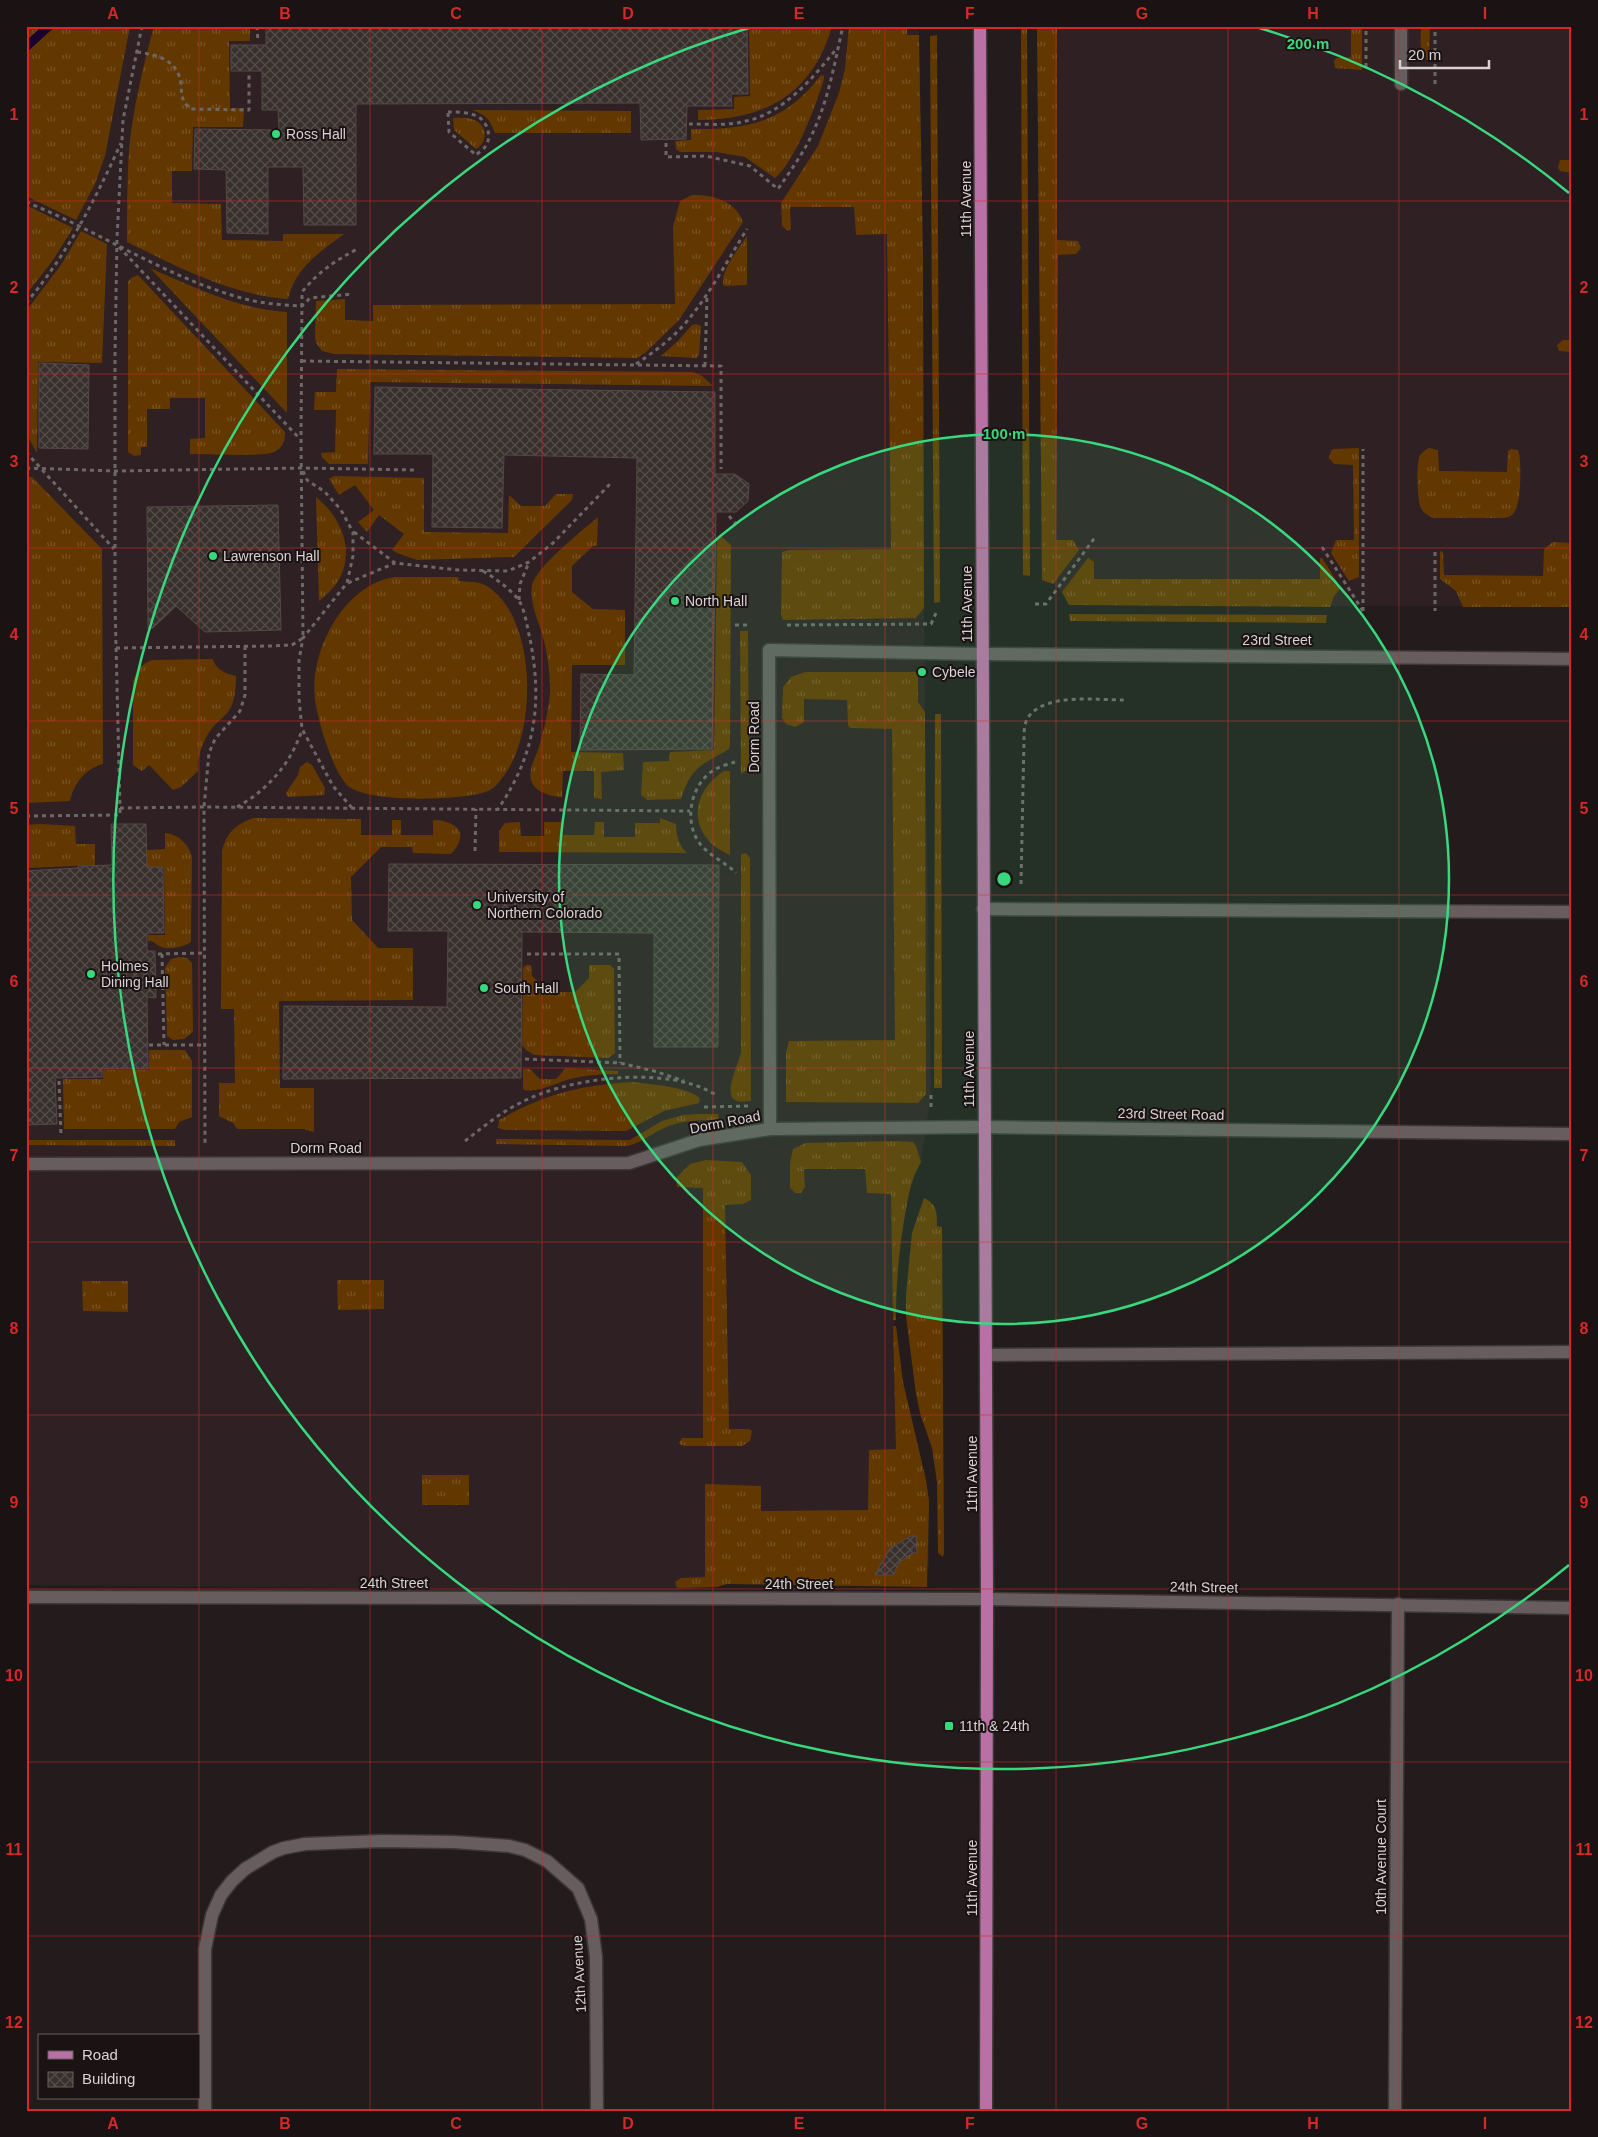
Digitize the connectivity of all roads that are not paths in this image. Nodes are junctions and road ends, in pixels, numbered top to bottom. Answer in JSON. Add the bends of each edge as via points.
{"nodes":[{"id":1,"x":980,"y":26,"type":"edge"},
{"id":2,"x":1401,"y":26,"type":"edge"},
{"id":3,"x":1401,"y":84,"type":"dead end"},
{"id":4,"x":982,"y":654,"type":"junction"},
{"id":5,"x":1572,"y":659,"type":"edge"},
{"id":6,"x":983,"y":909,"type":"junction"},
{"id":7,"x":1572,"y":912,"type":"edge"},
{"id":8,"x":984,"y":1127,"type":"junction"},
{"id":9,"x":770,"y":1129,"type":"junction"},
{"id":10,"x":1572,"y":1134,"type":"edge"},
{"id":11,"x":26,"y":1164,"type":"edge"},
{"id":12,"x":1572,"y":1352,"type":"edge"},
{"id":13,"x":986,"y":1355,"type":"junction"},
{"id":14,"x":26,"y":1597,"type":"edge"},
{"id":15,"x":988,"y":1599,"type":"junction"},
{"id":16,"x":1398,"y":1604,"type":"junction"},
{"id":17,"x":1572,"y":1608,"type":"edge"},
{"id":18,"x":205,"y":2111,"type":"edge"},
{"id":19,"x":597,"y":2111,"type":"edge"},
{"id":20,"x":986,"y":2111,"type":"edge"},
{"id":21,"x":1395,"y":2111,"type":"edge"}],
"edges":[{"from":1,"to":4,"type":"main road","name":"11th Avenue"},
{"from":2,"to":3,"type":"street"},
{"from":4,"to":5,"type":"street","name":"23rd Street"},
{"from":4,"to":6,"type":"main road","name":"11th Avenue"},
{"from":4,"to":9,"type":"street","name":"Dorm Road","via":[[769,650]]},
{"from":6,"to":7,"type":"street"},
{"from":6,"to":8,"type":"main road","name":"11th Avenue"},
{"from":8,"to":9,"type":"street","name":"23rd Street Road"},
{"from":8,"to":10,"type":"street","name":"23rd Street Road"},
{"from":8,"to":13,"type":"main road","name":"11th Avenue"},
{"from":9,"to":11,"type":"street","name":"Dorm Road","via":[[699,1140],[629,1163]]},
{"from":12,"to":13,"type":"street"},
{"from":13,"to":15,"type":"main road","name":"11th Avenue"},
{"from":14,"to":15,"type":"street","name":"24th Street"},
{"from":15,"to":16,"type":"street","name":"24th Street"},
{"from":15,"to":20,"type":"main road","name":"11th Avenue"},
{"from":16,"to":17,"type":"street","name":"24th Street"},
{"from":16,"to":21,"type":"street","name":"10th Avenue Court"},
{"from":18,"to":19,"type":"street","name":"12th Avenue","via":[[205,1949],[212,1915],[221,1896],[245,1869],[284,1848],[306,1844],[392,1841],[517,1848],[547,1861],[578,1888],[591,1919],[596,1957]]}]}
